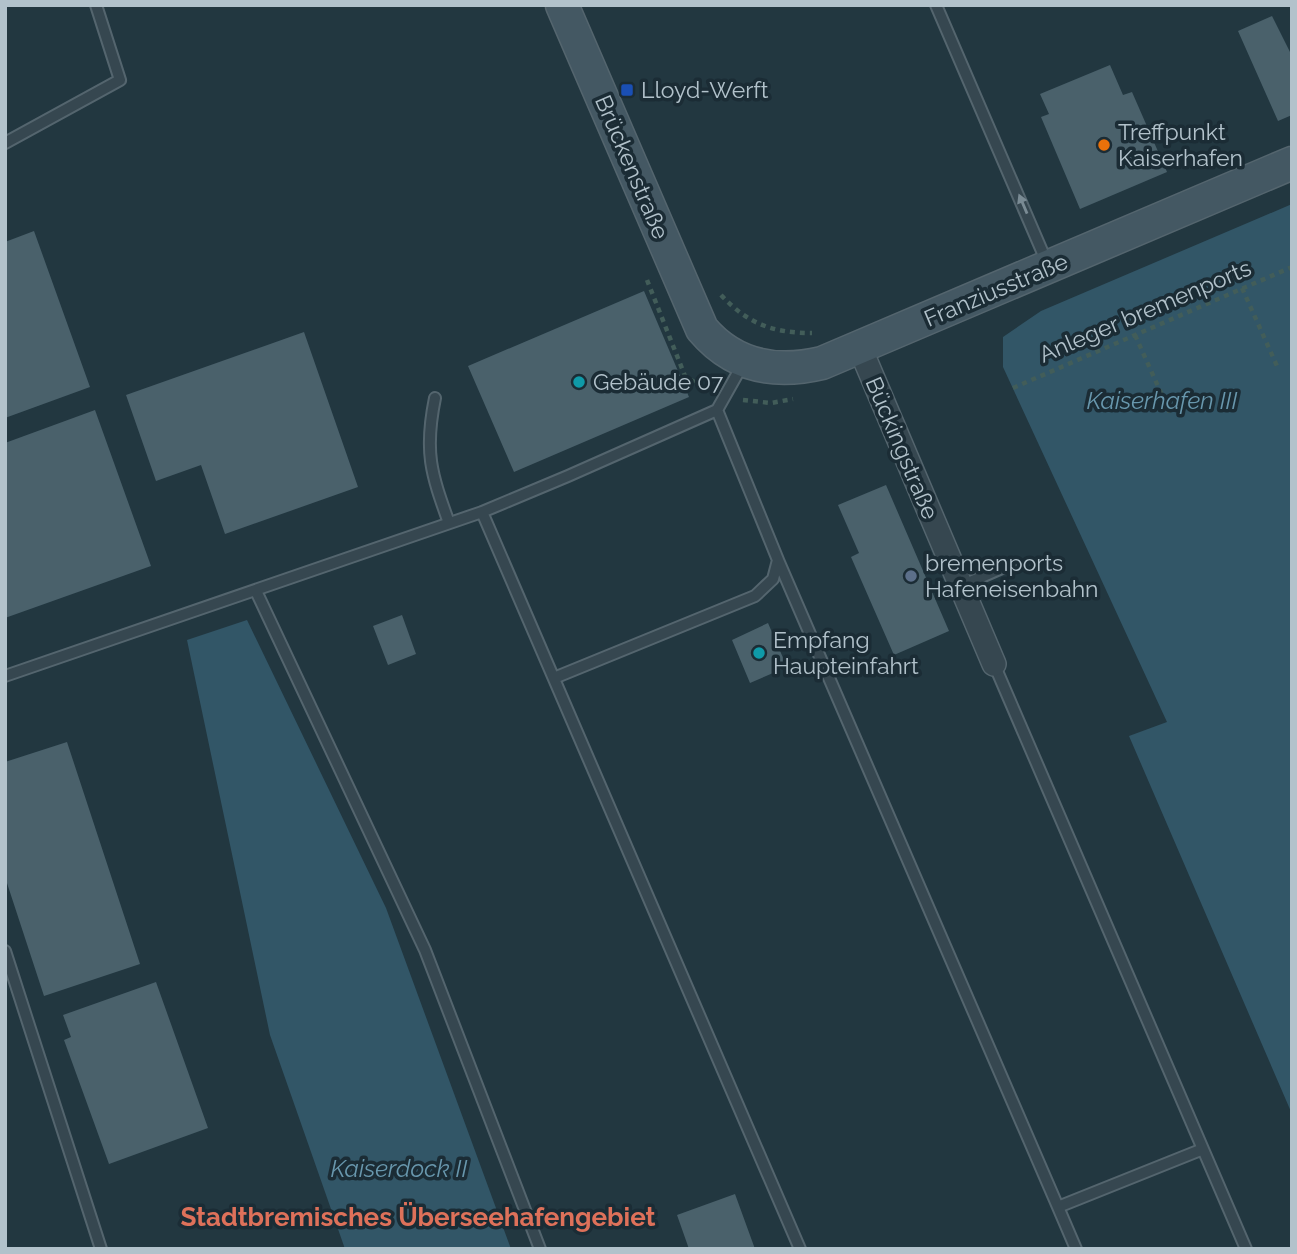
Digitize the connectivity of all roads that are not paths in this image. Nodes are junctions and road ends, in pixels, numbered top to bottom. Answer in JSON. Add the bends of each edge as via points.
{"nodes":[{"id":1,"x":96,"y":5,"type":"edge"},
{"id":2,"x":562,"y":5,"type":"edge"},
{"id":3,"x":936,"y":5,"type":"edge"},
{"id":4,"x":5,"y":143,"type":"edge"},
{"id":5,"x":1292,"y":163,"type":"edge"},
{"id":6,"x":1049,"y":267,"type":"junction"},
{"id":7,"x":702,"y":329,"type":"joint"},
{"id":8,"x":860,"y":348,"type":"junction"},
{"id":9,"x":745,"y":361,"type":"junction"},
{"id":10,"x":435,"y":398,"type":"dead end"},
{"id":11,"x":717,"y":410,"type":"junction"},
{"id":12,"x":482,"y":512,"type":"junction"},
{"id":13,"x":449,"y":523,"type":"junction"},
{"id":14,"x":778,"y":560,"type":"junction"},
{"id":15,"x":1011,"y":564,"type":"dead end"},
{"id":16,"x":961,"y":586,"type":"junction"},
{"id":17,"x":256,"y":591,"type":"junction"},
{"id":18,"x":994,"y":664,"type":"joint"},
{"id":19,"x":5,"y":676,"type":"edge"},
{"id":20,"x":554,"y":678,"type":"junction"},
{"id":21,"x":5,"y":951,"type":"edge"},
{"id":22,"x":1203,"y":1149,"type":"junction"},
{"id":23,"x":1058,"y":1207,"type":"junction"},
{"id":24,"x":101,"y":1249,"type":"edge"},
{"id":25,"x":540,"y":1249,"type":"edge"},
{"id":26,"x":800,"y":1249,"type":"edge"},
{"id":27,"x":1076,"y":1249,"type":"edge"},
{"id":28,"x":1246,"y":1249,"type":"edge"}],
"edges":[{"from":1,"to":4,"type":"lane","via":[[120,80]]},
{"from":2,"to":7,"type":"main road","name":"Brückenstraße"},
{"from":6,"to":3,"type":"lane","one_way":true},
{"from":5,"to":6,"type":"main road","name":"Franziusstraße"},
{"from":6,"to":8,"type":"main road","name":"Franziusstraße"},
{"from":7,"to":9,"type":"main road","name":"Franziusstraße","via":[[722,349]]},
{"from":8,"to":9,"type":"main road","name":"Franziusstraße","via":[[800,368],[777,369]]},
{"from":8,"to":16,"type":"street","name":"Bückingstraße"},
{"from":9,"to":11,"type":"lane"},
{"from":10,"to":13,"type":"lane","via":[[427,434],[430,471]]},
{"from":11,"to":12,"type":"lane"},
{"from":11,"to":14,"type":"lane"},
{"from":12,"to":13,"type":"lane"},
{"from":12,"to":20,"type":"lane"},
{"from":13,"to":17,"type":"lane"},
{"from":14,"to":20,"type":"lane","via":[[773,579],[755,596]]},
{"from":14,"to":23,"type":"lane"},
{"from":15,"to":16,"type":"lane"},
{"from":16,"to":18,"type":"street","name":"Bückingstraße"},
{"from":17,"to":19,"type":"lane"},
{"from":17,"to":25,"type":"lane","via":[[425,950]]},
{"from":18,"to":22,"type":"lane"},
{"from":20,"to":26,"type":"lane"},
{"from":21,"to":24,"type":"lane"},
{"from":22,"to":23,"type":"lane"},
{"from":22,"to":28,"type":"lane"},
{"from":23,"to":27,"type":"lane"}]}
